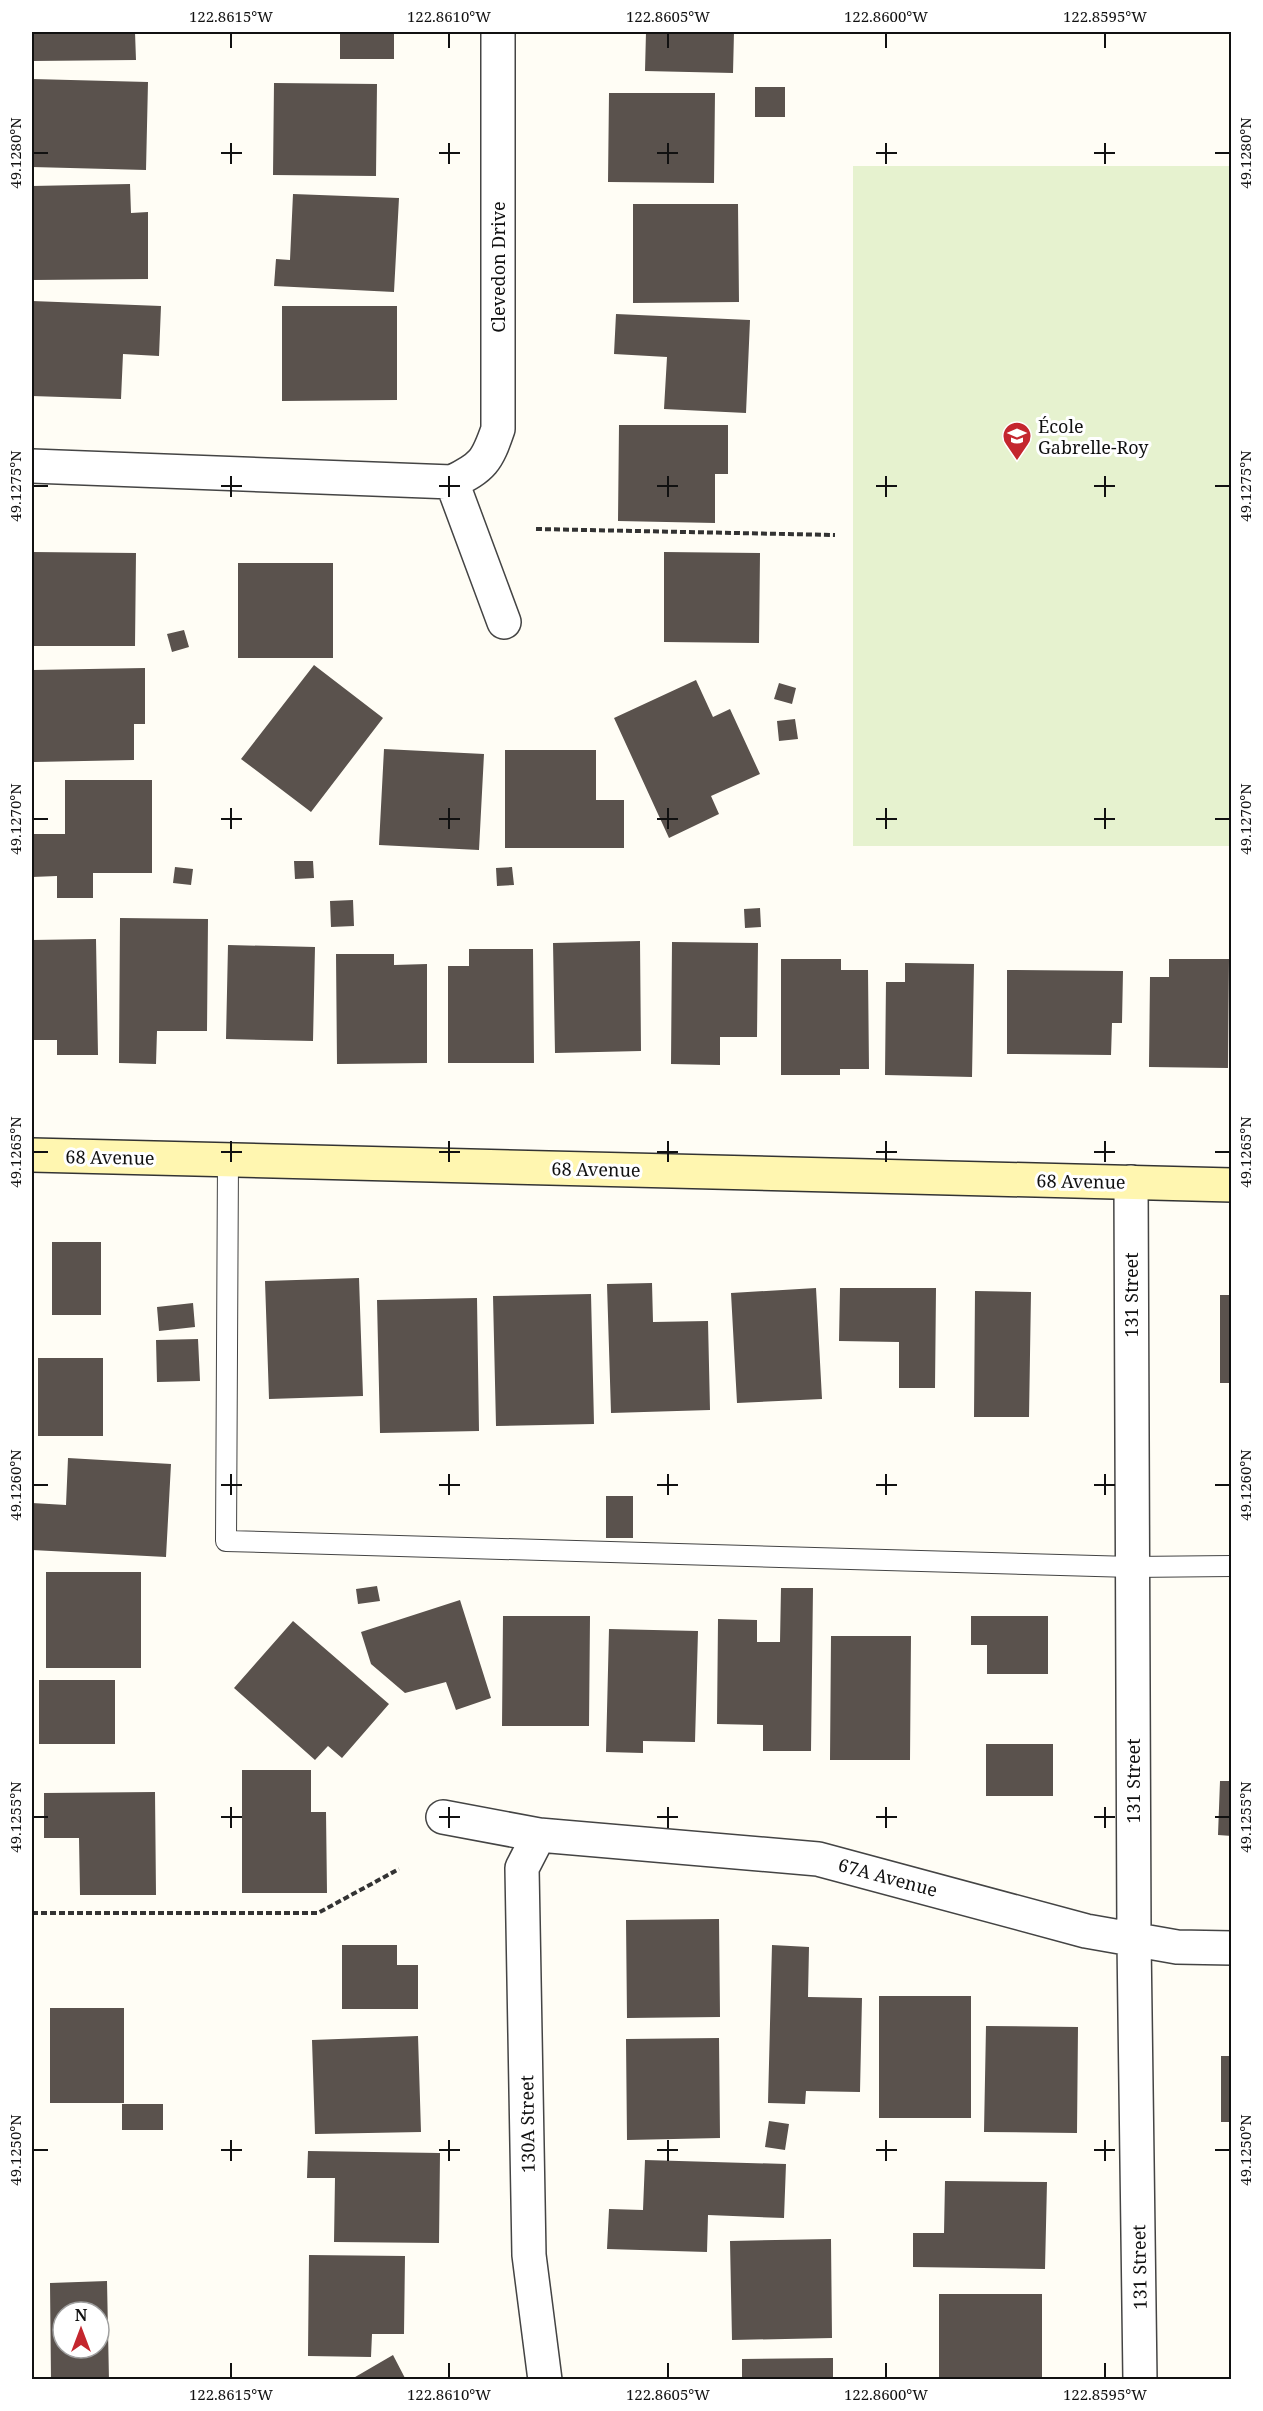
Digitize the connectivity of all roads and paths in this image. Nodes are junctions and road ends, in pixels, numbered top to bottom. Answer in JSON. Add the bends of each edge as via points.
{"nodes":[{"id":1,"x":498,"y":32,"type":"edge"},
{"id":2,"x":32,"y":466,"type":"edge"},
{"id":3,"x":452,"y":482,"type":"junction"},
{"id":4,"x":536,"y":529,"type":"dead end"},
{"id":5,"x":835,"y":535,"type":"dead end"},
{"id":6,"x":504,"y":622,"type":"dead end"},
{"id":7,"x":32,"y":1155,"type":"edge"},
{"id":8,"x":228,"y":1160,"type":"junction"},
{"id":9,"x":1131,"y":1182,"type":"junction"},
{"id":10,"x":1232,"y":1185,"type":"edge"},
{"id":11,"x":1232,"y":1566,"type":"edge"},
{"id":12,"x":1131,"y":1567,"type":"junction"},
{"id":13,"x":443,"y":1817,"type":"dead end"},
{"id":14,"x":539,"y":1835,"type":"junction"},
{"id":15,"x":399,"y":1869,"type":"dead end"},
{"id":16,"x":32,"y":1913,"type":"edge"},
{"id":17,"x":1134,"y":1940,"type":"junction"},
{"id":18,"x":1232,"y":1948,"type":"edge"},
{"id":19,"x":545,"y":2379,"type":"edge"},
{"id":20,"x":1140,"y":2379,"type":"edge"}],
"edges":[{"from":1,"to":3,"type":"street","name":"Clevedon Drive","via":[[498,429],[490,453],[476,470]]},
{"from":2,"to":3,"type":"street"},
{"from":3,"to":6,"type":"street"},
{"from":4,"to":5,"type":"path"},
{"from":7,"to":8,"type":"street","name":"68 Avenue"},
{"from":8,"to":9,"type":"street","name":"68 Avenue"},
{"from":8,"to":12,"type":"lane","via":[[226,1541]]},
{"from":9,"to":10,"type":"street","name":"68 Avenue"},
{"from":9,"to":12,"type":"street","name":"131 Street"},
{"from":11,"to":12,"type":"lane"},
{"from":12,"to":17,"type":"street","name":"131 Street"},
{"from":13,"to":14,"type":"street","name":"67A Avenue"},
{"from":14,"to":17,"type":"street","name":"67A Avenue","via":[[818,1859],[1086,1931]]},
{"from":14,"to":19,"type":"street","name":"130A Street","via":[[522,1868],[529,2255]]},
{"from":15,"to":16,"type":"path","via":[[318,1913]]},
{"from":17,"to":18,"type":"street","name":"67A Avenue","via":[[1177,1947]]},
{"from":17,"to":20,"type":"street","name":"131 Street"}]}
